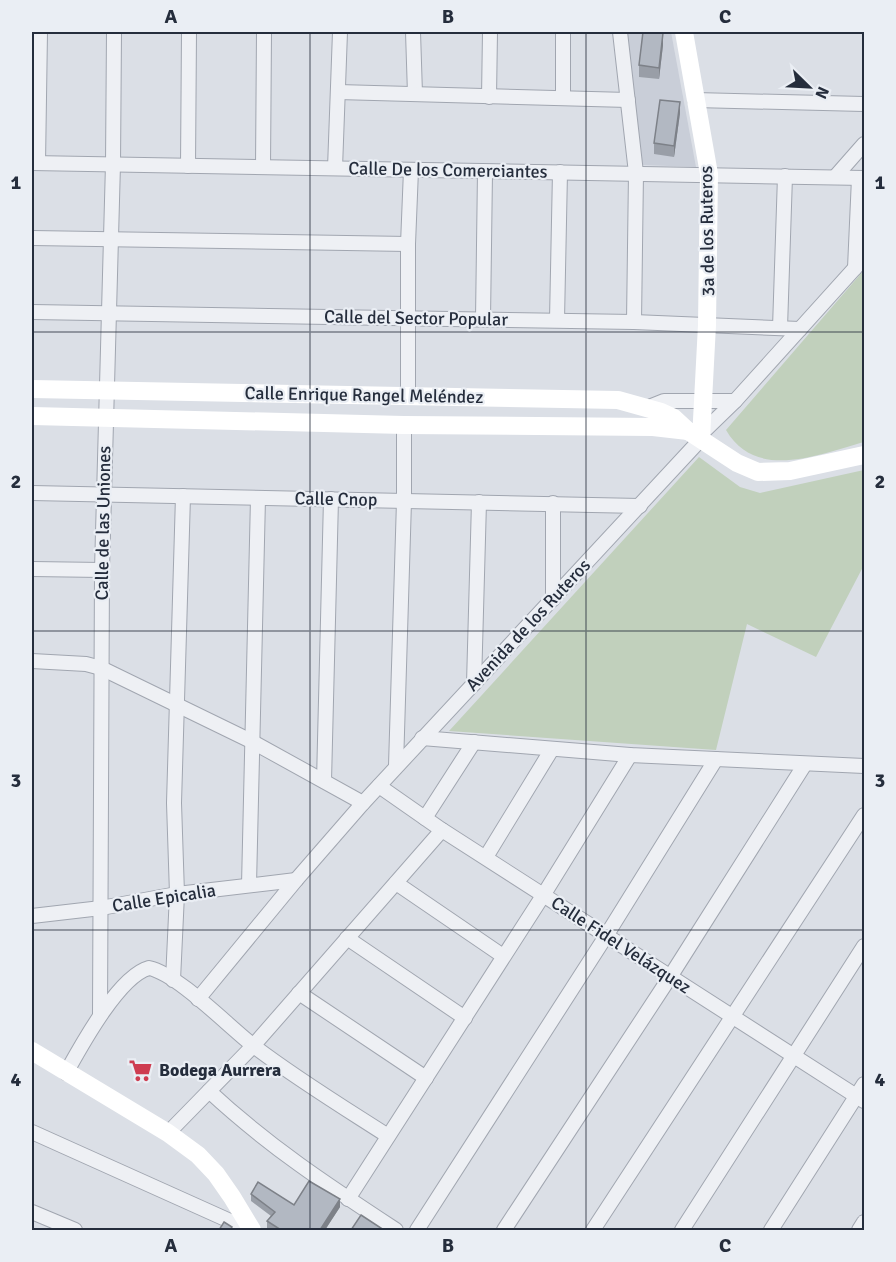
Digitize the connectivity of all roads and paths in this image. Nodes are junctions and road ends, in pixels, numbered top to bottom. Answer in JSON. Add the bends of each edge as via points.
{"nodes":[{"id":1,"x":40,"y":32,"type":"edge"},
{"id":2,"x":114,"y":32,"type":"edge"},
{"id":3,"x":189,"y":32,"type":"edge"},
{"id":4,"x":264,"y":32,"type":"edge"},
{"id":5,"x":340,"y":32,"type":"edge"},
{"id":6,"x":413,"y":32,"type":"edge"},
{"id":7,"x":490,"y":32,"type":"edge"},
{"id":8,"x":563,"y":32,"type":"edge"},
{"id":9,"x":620,"y":32,"type":"edge"},
{"id":10,"x":684,"y":32,"type":"edge"},
{"id":11,"x":338,"y":92,"type":"junction"},
{"id":12,"x":415,"y":94,"type":"junction"},
{"id":13,"x":489,"y":97,"type":"junction"},
{"id":14,"x":563,"y":98,"type":"junction"},
{"id":15,"x":628,"y":100,"type":"junction"},
{"id":16,"x":695,"y":100,"type":"junction"},
{"id":17,"x":864,"y":104,"type":"edge"},
{"id":18,"x":864,"y":144,"type":"edge"},
{"id":19,"x":35,"y":163,"type":"edge"},
{"id":20,"x":113,"y":164,"type":"junction"},
{"id":21,"x":188,"y":166,"type":"junction"},
{"id":22,"x":263,"y":167,"type":"junction"},
{"id":23,"x":334,"y":168,"type":"junction"},
{"id":24,"x":411,"y":170,"type":"junction"},
{"id":25,"x":485,"y":172,"type":"junction"},
{"id":26,"x":560,"y":172,"type":"junction"},
{"id":27,"x":636,"y":173,"type":"junction"},
{"id":28,"x":709,"y":174,"type":"junction"},
{"id":29,"x":785,"y":176,"type":"junction"},
{"id":30,"x":835,"y":177,"type":"junction"},
{"id":31,"x":862,"y":178,"type":"edge"},
{"id":32,"x":32,"y":238,"type":"edge"},
{"id":33,"x":110,"y":239,"type":"junction"},
{"id":34,"x":408,"y":244,"type":"junction"},
{"id":35,"x":860,"y":263,"type":"edge"},
{"id":36,"x":32,"y":312,"type":"edge"},
{"id":37,"x":108,"y":314,"type":"junction"},
{"id":38,"x":408,"y":318,"type":"junction"},
{"id":39,"x":483,"y":318,"type":"junction"},
{"id":40,"x":557,"y":320,"type":"junction"},
{"id":41,"x":634,"y":322,"type":"junction"},
{"id":42,"x":707,"y":325,"type":"junction"},
{"id":43,"x":780,"y":328,"type":"junction"},
{"id":44,"x":800,"y":329,"type":"junction"},
{"id":45,"x":32,"y":389,"type":"edge"},
{"id":46,"x":106,"y":390,"type":"junction"},
{"id":47,"x":408,"y":395,"type":"junction"},
{"id":48,"x":704,"y":400,"type":"junction"},
{"id":49,"x":735,"y":401,"type":"junction"},
{"id":50,"x":630,"y":402,"type":"junction"},
{"id":51,"x":649,"y":407,"type":"junction"},
{"id":52,"x":32,"y":416,"type":"edge"},
{"id":53,"x":106,"y":417,"type":"junction"},
{"id":54,"x":404,"y":425,"type":"junction"},
{"id":55,"x":627,"y":427,"type":"junction"},
{"id":56,"x":697,"y":434,"type":"junction"},
{"id":57,"x":864,"y":455,"type":"edge"},
{"id":58,"x":32,"y":493,"type":"edge"},
{"id":59,"x":104,"y":494,"type":"junction"},
{"id":60,"x":183,"y":496,"type":"junction"},
{"id":61,"x":258,"y":498,"type":"junction"},
{"id":62,"x":331,"y":499,"type":"junction"},
{"id":63,"x":404,"y":501,"type":"junction"},
{"id":64,"x":479,"y":502,"type":"junction"},
{"id":65,"x":553,"y":503,"type":"junction"},
{"id":66,"x":640,"y":506,"type":"junction"},
{"id":67,"x":32,"y":569,"type":"edge"},
{"id":68,"x":102,"y":570,"type":"junction"},
{"id":69,"x":553,"y":599,"type":"junction"},
{"id":70,"x":32,"y":661,"type":"edge"},
{"id":71,"x":101,"y":668,"type":"junction"},
{"id":72,"x":474,"y":684,"type":"junction"},
{"id":73,"x":177,"y":704,"type":"junction"},
{"id":74,"x":422,"y":738,"type":"junction"},
{"id":75,"x":251,"y":741,"type":"junction"},
{"id":76,"x":474,"y":742,"type":"junction"},
{"id":77,"x":552,"y":749,"type":"junction"},
{"id":78,"x":630,"y":755,"type":"junction"},
{"id":79,"x":716,"y":759,"type":"junction"},
{"id":80,"x":805,"y":764,"type":"junction"},
{"id":81,"x":396,"y":766,"type":"junction"},
{"id":82,"x":864,"y":766,"type":"edge"},
{"id":83,"x":324,"y":781,"type":"junction"},
{"id":84,"x":379,"y":786,"type":"junction"},
{"id":85,"x":363,"y":803,"type":"junction"},
{"id":86,"x":864,"y":816,"type":"edge"},
{"id":87,"x":425,"y":818,"type":"junction"},
{"id":88,"x":442,"y":830,"type":"junction"},
{"id":89,"x":486,"y":857,"type":"junction"},
{"id":90,"x":296,"y":880,"type":"junction"},
{"id":91,"x":396,"y":883,"type":"junction"},
{"id":92,"x":249,"y":885,"type":"junction"},
{"id":93,"x":177,"y":894,"type":"junction"},
{"id":94,"x":544,"y":894,"type":"junction"},
{"id":95,"x":101,"y":908,"type":"junction"},
{"id":96,"x":32,"y":916,"type":"edge"},
{"id":97,"x":606,"y":936,"type":"junction"},
{"id":98,"x":347,"y":938,"type":"junction"},
{"id":99,"x":864,"y":946,"type":"edge"},
{"id":100,"x":503,"y":956,"type":"junction"},
{"id":101,"x":670,"y":977,"type":"junction"},
{"id":102,"x":172,"y":980,"type":"junction"},
{"id":103,"x":299,"y":993,"type":"junction"},
{"id":104,"x":198,"y":999,"type":"junction"},
{"id":105,"x":100,"y":1015,"type":"junction"},
{"id":106,"x":465,"y":1018,"type":"junction"},
{"id":107,"x":733,"y":1018,"type":"junction"},
{"id":108,"x":253,"y":1046,"type":"junction"},
{"id":109,"x":32,"y":1052,"type":"edge"},
{"id":110,"x":795,"y":1056,"type":"junction"},
{"id":111,"x":66,"y":1073,"type":"junction"},
{"id":112,"x":426,"y":1078,"type":"junction"},
{"id":113,"x":864,"y":1084,"type":"edge"},
{"id":114,"x":209,"y":1091,"type":"junction"},
{"id":115,"x":860,"y":1099,"type":"edge"},
{"id":116,"x":32,"y":1132,"type":"edge"},
{"id":117,"x":168,"y":1133,"type":"junction"},
{"id":118,"x":388,"y":1136,"type":"junction"},
{"id":119,"x":348,"y":1199,"type":"junction"},
{"id":120,"x":32,"y":1212,"type":"edge"},
{"id":121,"x":864,"y":1222,"type":"edge"},
{"id":122,"x":65,"y":1229,"type":"edge"},
{"id":123,"x":251,"y":1230,"type":"edge"},
{"id":124,"x":396,"y":1230,"type":"edge"},
{"id":125,"x":417,"y":1230,"type":"edge"},
{"id":126,"x":504,"y":1230,"type":"edge"},
{"id":127,"x":593,"y":1230,"type":"edge"},
{"id":128,"x":682,"y":1230,"type":"edge"},
{"id":129,"x":771,"y":1230,"type":"edge"},
{"id":130,"x":859,"y":1230,"type":"edge"}],
"edges":[{"from":1,"to":19,"type":"street"},
{"from":2,"to":20,"type":"street","name":"Calle de las Uniones"},
{"from":3,"to":21,"type":"street"},
{"from":4,"to":22,"type":"street"},
{"from":5,"to":11,"type":"street"},
{"from":6,"to":12,"type":"street"},
{"from":7,"to":13,"type":"street"},
{"from":8,"to":14,"type":"street"},
{"from":9,"to":15,"type":"street"},
{"from":10,"to":16,"type":"street","name":"3a de los Ruteros"},
{"from":11,"to":12,"type":"street"},
{"from":11,"to":23,"type":"street"},
{"from":12,"to":13,"type":"street"},
{"from":13,"to":14,"type":"street"},
{"from":14,"to":15,"type":"street"},
{"from":15,"to":27,"type":"street"},
{"from":16,"to":17,"type":"street"},
{"from":16,"to":28,"type":"street","name":"3a de los Ruteros"},
{"from":18,"to":30,"type":"street"},
{"from":19,"to":20,"type":"street","name":"Calle De los Comerciantes"},
{"from":20,"to":21,"type":"street","name":"Calle De los Comerciantes"},
{"from":20,"to":33,"type":"street","name":"Calle de las Uniones"},
{"from":21,"to":22,"type":"street","name":"Calle De los Comerciantes"},
{"from":22,"to":23,"type":"street","name":"Calle De los Comerciantes"},
{"from":23,"to":24,"type":"street","name":"Calle De los Comerciantes"},
{"from":24,"to":25,"type":"street","name":"Calle De los Comerciantes"},
{"from":24,"to":34,"type":"street"},
{"from":25,"to":26,"type":"street","name":"Calle De los Comerciantes"},
{"from":25,"to":39,"type":"street"},
{"from":26,"to":27,"type":"street","name":"Calle De los Comerciantes"},
{"from":26,"to":40,"type":"street"},
{"from":27,"to":28,"type":"street","name":"Calle De los Comerciantes"},
{"from":27,"to":41,"type":"street"},
{"from":28,"to":29,"type":"street","name":"Calle De los Comerciantes"},
{"from":28,"to":42,"type":"street","name":"3a de los Ruteros"},
{"from":29,"to":30,"type":"street","name":"Calle De los Comerciantes"},
{"from":29,"to":43,"type":"street"},
{"from":30,"to":31,"type":"street","name":"Calle De los Comerciantes"},
{"from":31,"to":35,"type":"street"},
{"from":32,"to":33,"type":"street"},
{"from":33,"to":34,"type":"street"},
{"from":33,"to":37,"type":"street","name":"Calle de las Uniones"},
{"from":34,"to":38,"type":"street"},
{"from":35,"to":44,"type":"street","name":"Avenida de los Ruteros"},
{"from":36,"to":37,"type":"street","name":"Calle del Sector Popular"},
{"from":37,"to":38,"type":"street","name":"Calle del Sector Popular"},
{"from":37,"to":46,"type":"street","name":"Calle de las Uniones"},
{"from":38,"to":39,"type":"street","name":"Calle del Sector Popular"},
{"from":38,"to":47,"type":"street"},
{"from":39,"to":40,"type":"street","name":"Calle del Sector Popular"},
{"from":40,"to":41,"type":"street","name":"Calle del Sector Popular"},
{"from":41,"to":42,"type":"street","name":"Calle del Sector Popular"},
{"from":42,"to":43,"type":"street","name":"Calle del Sector Popular"},
{"from":42,"to":48,"type":"street","name":"3a de los Ruteros"},
{"from":43,"to":44,"type":"street","name":"Calle del Sector Popular"},
{"from":44,"to":49,"type":"street","name":"Avenida de los Ruteros"},
{"from":45,"to":46,"type":"street","name":"Calle Enrique Rangel Meléndez"},
{"from":46,"to":47,"type":"street","name":"Calle Enrique Rangel Meléndez"},
{"from":46,"to":53,"type":"street","name":"Calle de las Uniones"},
{"from":47,"to":50,"type":"street","name":"Calle Enrique Rangel Meléndez"},
{"from":48,"to":49,"type":"street"},
{"from":48,"to":51,"type":"street","via":[[664,401]]},
{"from":48,"to":56,"type":"street","name":"3a de los Ruteros"},
{"from":49,"to":56,"type":"street","name":"Avenida de los Ruteros"},
{"from":50,"to":51,"type":"street","name":"Calle Enrique Rangel Meléndez"},
{"from":50,"to":55,"type":"street","via":[[634,415]]},
{"from":51,"to":56,"type":"street","name":"Calle Enrique Rangel Meléndez"},
{"from":52,"to":53,"type":"street","name":"Calle Enrique Rangel Meléndez"},
{"from":53,"to":54,"type":"street","name":"Calle Enrique Rangel Meléndez"},
{"from":53,"to":59,"type":"street","name":"Calle de las Uniones"},
{"from":54,"to":55,"type":"street","name":"Calle Enrique Rangel Meléndez"},
{"from":54,"to":63,"type":"street"},
{"from":55,"to":56,"type":"street","name":"Calle Enrique Rangel Meléndez"},
{"from":56,"to":57,"type":"street","name":"Calle Enrique Rangel Meléndez","via":[[737,463],[766,473]]},
{"from":56,"to":66,"type":"street","name":"Avenida de los Ruteros"},
{"from":58,"to":59,"type":"street","name":"Calle Cnop"},
{"from":59,"to":60,"type":"street","name":"Calle Cnop"},
{"from":59,"to":68,"type":"street","name":"Calle de las Uniones"},
{"from":60,"to":61,"type":"street","name":"Calle Cnop"},
{"from":60,"to":73,"type":"street"},
{"from":61,"to":62,"type":"street","name":"Calle Cnop"},
{"from":61,"to":75,"type":"street"},
{"from":62,"to":63,"type":"street","name":"Calle Cnop"},
{"from":62,"to":83,"type":"street"},
{"from":63,"to":64,"type":"street","name":"Calle Cnop"},
{"from":63,"to":81,"type":"street"},
{"from":64,"to":65,"type":"street","name":"Calle Cnop"},
{"from":64,"to":72,"type":"street"},
{"from":65,"to":66,"type":"street","name":"Calle Cnop"},
{"from":65,"to":69,"type":"street"},
{"from":66,"to":69,"type":"street","name":"Avenida de los Ruteros"},
{"from":67,"to":68,"type":"street"},
{"from":68,"to":71,"type":"street","name":"Calle de las Uniones"},
{"from":69,"to":72,"type":"street","name":"Avenida de los Ruteros"},
{"from":70,"to":71,"type":"street"},
{"from":71,"to":73,"type":"street"},
{"from":71,"to":95,"type":"street","name":"Calle de las Uniones"},
{"from":72,"to":74,"type":"street","name":"Avenida de los Ruteros"},
{"from":73,"to":75,"type":"street"},
{"from":73,"to":93,"type":"street"},
{"from":74,"to":76,"type":"street"},
{"from":74,"to":81,"type":"street","name":"Avenida de los Ruteros"},
{"from":75,"to":83,"type":"street"},
{"from":75,"to":92,"type":"street"},
{"from":76,"to":77,"type":"street"},
{"from":76,"to":87,"type":"street"},
{"from":77,"to":78,"type":"street"},
{"from":77,"to":89,"type":"street"},
{"from":78,"to":79,"type":"street"},
{"from":78,"to":94,"type":"street"},
{"from":79,"to":80,"type":"street"},
{"from":79,"to":97,"type":"street"},
{"from":80,"to":82,"type":"street"},
{"from":80,"to":101,"type":"street"},
{"from":81,"to":84,"type":"street","name":"Avenida de los Ruteros"},
{"from":83,"to":85,"type":"street"},
{"from":84,"to":85,"type":"street","name":"Avenida de los Ruteros"},
{"from":84,"to":87,"type":"street","name":"Calle Fidel Velázquez"},
{"from":85,"to":90,"type":"street","name":"Avenida de los Ruteros"},
{"from":86,"to":107,"type":"street"},
{"from":87,"to":88,"type":"street","name":"Calle Fidel Velázquez"},
{"from":88,"to":89,"type":"street","name":"Calle Fidel Velázquez"},
{"from":88,"to":91,"type":"street"},
{"from":89,"to":94,"type":"street","name":"Calle Fidel Velázquez"},
{"from":90,"to":92,"type":"street","name":"Calle Epicalia"},
{"from":90,"to":104,"type":"street","name":"Avenida de los Ruteros"},
{"from":91,"to":98,"type":"street"},
{"from":91,"to":100,"type":"street"},
{"from":92,"to":93,"type":"street","name":"Calle Epicalia"},
{"from":93,"to":95,"type":"street","name":"Calle Epicalia"},
{"from":93,"to":102,"type":"street"},
{"from":94,"to":97,"type":"street","name":"Calle Fidel Velázquez"},
{"from":94,"to":100,"type":"street"},
{"from":95,"to":96,"type":"street","name":"Calle Epicalia"},
{"from":95,"to":105,"type":"street","name":"Calle de las Uniones"},
{"from":97,"to":101,"type":"street","name":"Calle Fidel Velázquez"},
{"from":97,"to":125,"type":"street"},
{"from":98,"to":103,"type":"street"},
{"from":98,"to":106,"type":"street"},
{"from":99,"to":110,"type":"street"},
{"from":100,"to":106,"type":"street"},
{"from":101,"to":107,"type":"street","name":"Calle Fidel Velázquez"},
{"from":101,"to":126,"type":"street"},
{"from":102,"to":104,"type":"street"},
{"from":102,"to":105,"type":"street","via":[[153,969],[143,969]]},
{"from":103,"to":108,"type":"street"},
{"from":103,"to":112,"type":"street"},
{"from":104,"to":108,"type":"street"},
{"from":105,"to":111,"type":"street"},
{"from":106,"to":112,"type":"street"},
{"from":107,"to":110,"type":"street","name":"Calle Fidel Velázquez"},
{"from":107,"to":127,"type":"street"},
{"from":108,"to":114,"type":"street"},
{"from":108,"to":118,"type":"street"},
{"from":109,"to":111,"type":"street"},
{"from":110,"to":115,"type":"street","name":"Calle Fidel Velázquez"},
{"from":110,"to":128,"type":"street"},
{"from":111,"to":117,"type":"street"},
{"from":112,"to":118,"type":"street"},
{"from":113,"to":115,"type":"street"},
{"from":114,"to":117,"type":"street"},
{"from":114,"to":119,"type":"street","via":[[276,1149]]},
{"from":115,"to":129,"type":"street"},
{"from":116,"to":123,"type":"street"},
{"from":117,"to":123,"type":"street","via":[[216,1174]]},
{"from":118,"to":119,"type":"street"},
{"from":119,"to":124,"type":"street"},
{"from":120,"to":122,"type":"street"},
{"from":121,"to":130,"type":"street"}]}
